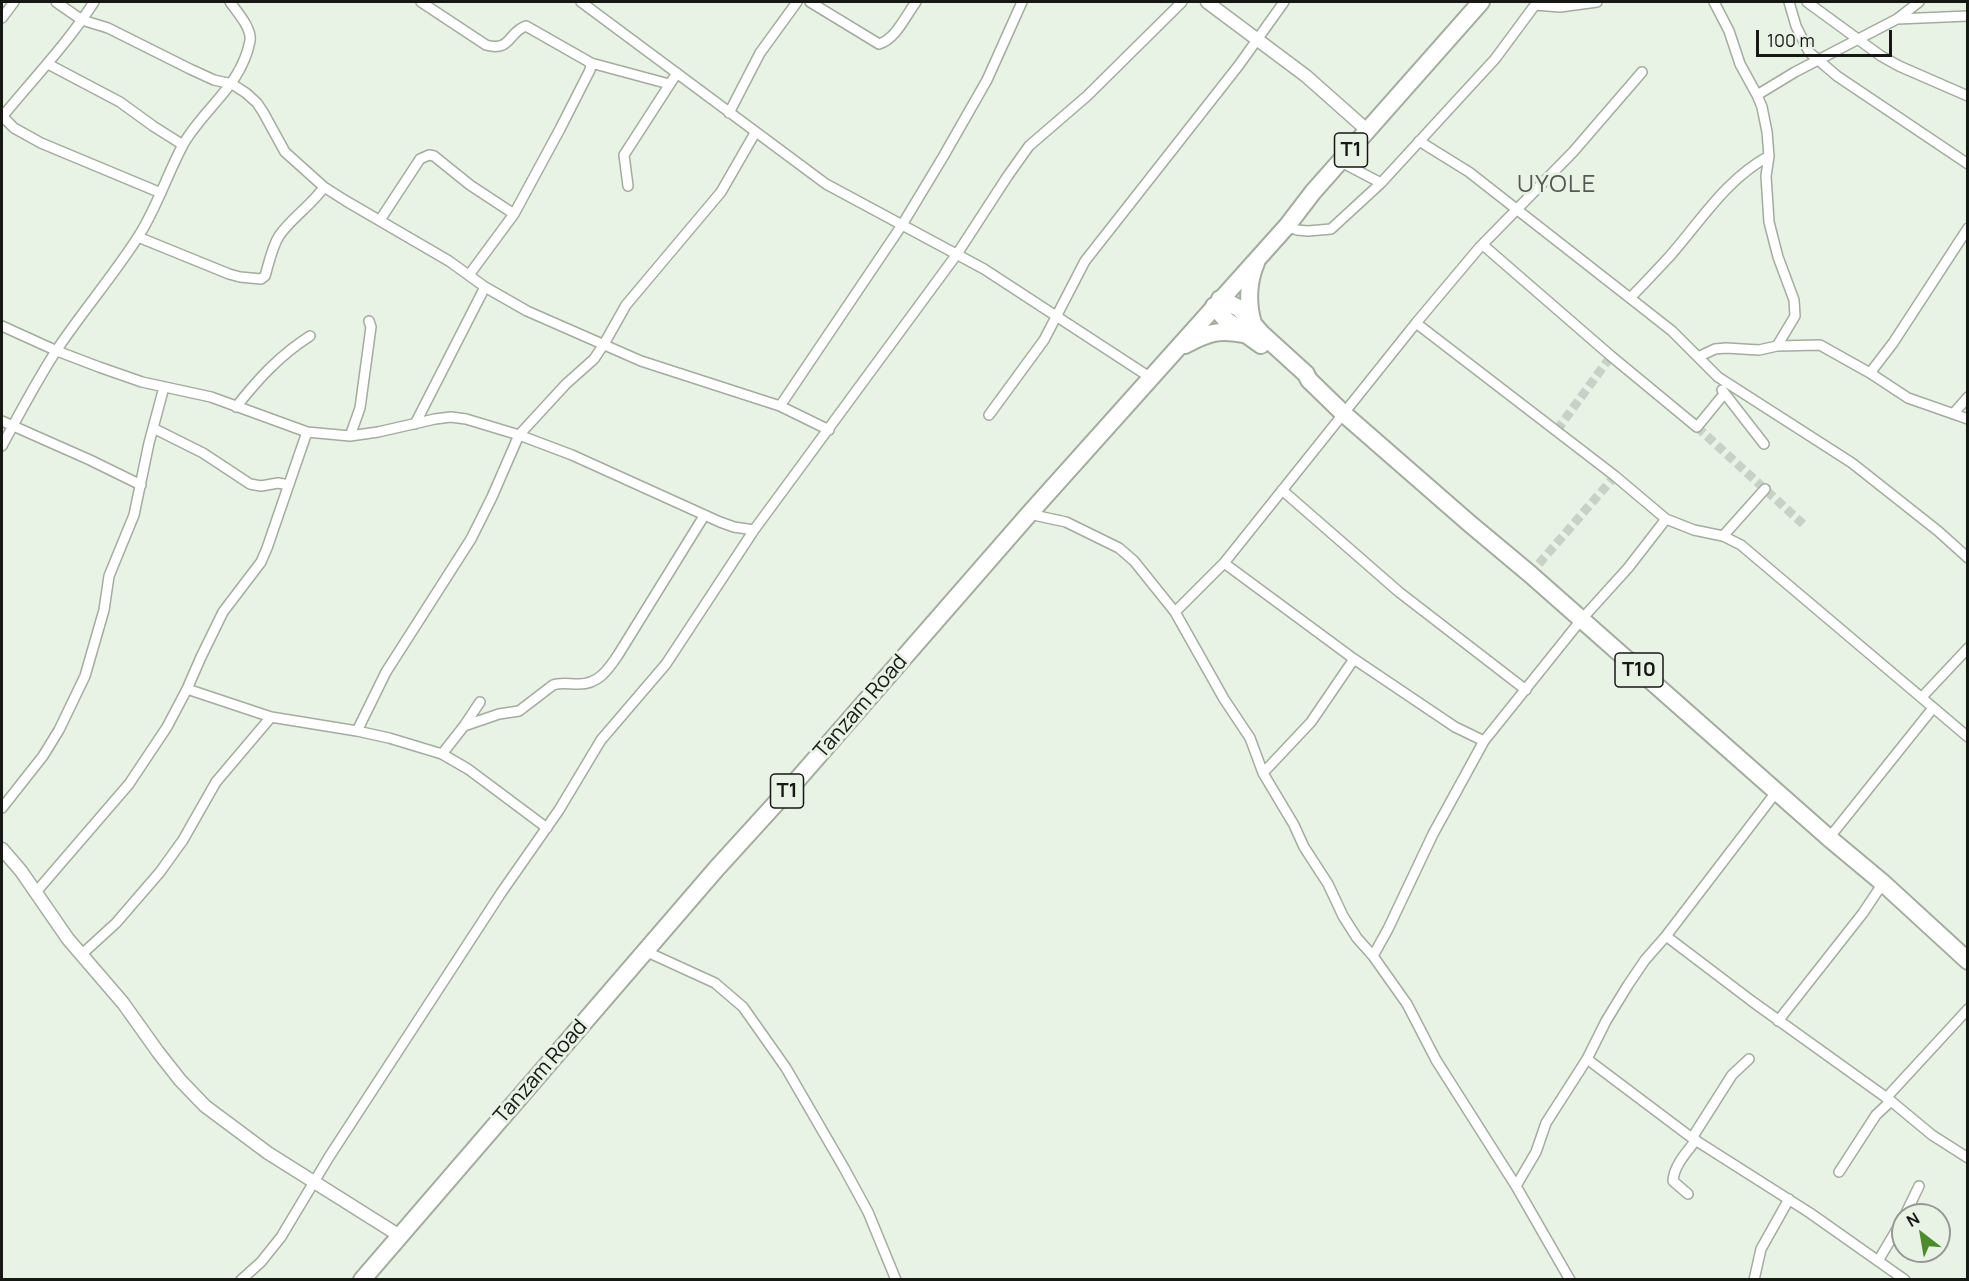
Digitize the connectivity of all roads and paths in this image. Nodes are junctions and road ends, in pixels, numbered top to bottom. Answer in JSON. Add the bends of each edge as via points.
{"nodes":[{"id":1,"x":14,"y":2,"type":"edge"},
{"id":2,"x":56,"y":2,"type":"edge"},
{"id":3,"x":94,"y":2,"type":"edge"},
{"id":4,"x":230,"y":2,"type":"edge"},
{"id":5,"x":421,"y":2,"type":"edge"},
{"id":6,"x":581,"y":2,"type":"edge"},
{"id":7,"x":796,"y":2,"type":"edge"},
{"id":8,"x":810,"y":2,"type":"edge"},
{"id":9,"x":916,"y":2,"type":"edge"},
{"id":10,"x":1022,"y":2,"type":"edge"},
{"id":11,"x":1182,"y":2,"type":"edge"},
{"id":12,"x":1207,"y":2,"type":"edge"},
{"id":13,"x":1284,"y":2,"type":"edge"},
{"id":14,"x":1481,"y":2,"type":"edge"},
{"id":15,"x":1597,"y":2,"type":"edge"},
{"id":16,"x":1714,"y":2,"type":"edge"},
{"id":17,"x":1789,"y":2,"type":"edge"},
{"id":18,"x":1807,"y":2,"type":"edge"},
{"id":19,"x":1919,"y":2,"type":"edge"},
{"id":20,"x":1536,"y":4,"type":"edge"},
{"id":21,"x":1968,"y":16,"type":"edge"},
{"id":22,"x":2,"y":18,"type":"edge"},
{"id":23,"x":1897,"y":19,"type":"junction"},
{"id":24,"x":82,"y":20,"type":"junction"},
{"id":25,"x":1257,"y":38,"type":"junction"},
{"id":26,"x":1856,"y":39,"type":"junction"},
{"id":27,"x":1819,"y":60,"type":"junction"},
{"id":28,"x":591,"y":63,"type":"junction"},
{"id":29,"x":48,"y":64,"type":"junction"},
{"id":30,"x":1642,"y":72,"type":"dead end"},
{"id":31,"x":677,"y":73,"type":"junction"},
{"id":32,"x":232,"y":84,"type":"junction"},
{"id":33,"x":669,"y":84,"type":"junction"},
{"id":34,"x":1757,"y":95,"type":"junction"},
{"id":35,"x":1968,"y":96,"type":"edge"},
{"id":36,"x":729,"y":113,"type":"junction"},
{"id":37,"x":2,"y":117,"type":"edge"},
{"id":38,"x":1368,"y":130,"type":"junction"},
{"id":39,"x":755,"y":133,"type":"junction"},
{"id":40,"x":1419,"y":141,"type":"junction"},
{"id":41,"x":183,"y":145,"type":"junction"},
{"id":42,"x":1769,"y":156,"type":"junction"},
{"id":43,"x":1341,"y":162,"type":"junction"},
{"id":44,"x":1968,"y":164,"type":"edge"},
{"id":45,"x":1381,"y":183,"type":"junction"},
{"id":46,"x":628,"y":186,"type":"dead end"},
{"id":47,"x":324,"y":187,"type":"junction"},
{"id":48,"x":161,"y":193,"type":"junction"},
{"id":49,"x":1517,"y":210,"type":"junction"},
{"id":50,"x":514,"y":214,"type":"junction"},
{"id":51,"x":380,"y":220,"type":"junction"},
{"id":52,"x":902,"y":225,"type":"junction"},
{"id":53,"x":1287,"y":226,"type":"junction"},
{"id":54,"x":1968,"y":228,"type":"edge"},
{"id":55,"x":138,"y":237,"type":"junction"},
{"id":56,"x":1483,"y":244,"type":"junction"},
{"id":57,"x":957,"y":254,"type":"junction"},
{"id":58,"x":1259,"y":257,"type":"junction"},
{"id":59,"x":469,"y":275,"type":"junction"},
{"id":60,"x":485,"y":287,"type":"junction"},
{"id":61,"x":1630,"y":298,"type":"junction"},
{"id":62,"x":1217,"y":302,"type":"junction"},
{"id":63,"x":1057,"y":317,"type":"junction"},
{"id":64,"x":369,"y":321,"type":"dead end"},
{"id":65,"x":1416,"y":323,"type":"junction"},
{"id":66,"x":2,"y":327,"type":"edge"},
{"id":67,"x":1251,"y":331,"type":"junction"},
{"id":68,"x":310,"y":336,"type":"dead end"},
{"id":69,"x":604,"y":344,"type":"junction"},
{"id":70,"x":1777,"y":346,"type":"junction"},
{"id":71,"x":1176,"y":350,"type":"junction"},
{"id":72,"x":57,"y":351,"type":"junction"},
{"id":73,"x":1698,"y":357,"type":"junction"},
{"id":74,"x":1870,"y":373,"type":"junction"},
{"id":75,"x":1718,"y":377,"type":"junction"},
{"id":76,"x":1152,"y":378,"type":"junction"},
{"id":77,"x":164,"y":387,"type":"junction"},
{"id":78,"x":1724,"y":394,"type":"junction"},
{"id":79,"x":1968,"y":397,"type":"edge"},
{"id":80,"x":780,"y":405,"type":"junction"},
{"id":81,"x":236,"y":406,"type":"junction"},
{"id":82,"x":989,"y":414,"type":"dead end"},
{"id":83,"x":1344,"y":414,"type":"junction"},
{"id":84,"x":1953,"y":414,"type":"junction"},
{"id":85,"x":1968,"y":419,"type":"edge"},
{"id":86,"x":2,"y":421,"type":"edge"},
{"id":87,"x":415,"y":424,"type":"junction"},
{"id":88,"x":13,"y":425,"type":"junction"},
{"id":89,"x":153,"y":428,"type":"junction"},
{"id":90,"x":829,"y":430,"type":"junction"},
{"id":91,"x":307,"y":432,"type":"junction"},
{"id":92,"x":519,"y":435,"type":"junction"},
{"id":93,"x":350,"y":436,"type":"junction"},
{"id":94,"x":1764,"y":444,"type":"dead end"},
{"id":95,"x":2,"y":446,"type":"edge"},
{"id":96,"x":141,"y":485,"type":"junction"},
{"id":97,"x":289,"y":485,"type":"junction"},
{"id":98,"x":1766,"y":489,"type":"dead end"},
{"id":99,"x":1282,"y":490,"type":"junction"},
{"id":100,"x":1029,"y":514,"type":"junction"},
{"id":101,"x":704,"y":516,"type":"junction"},
{"id":102,"x":1666,"y":519,"type":"junction"},
{"id":103,"x":754,"y":530,"type":"junction"},
{"id":104,"x":1723,"y":536,"type":"junction"},
{"id":105,"x":1968,"y":558,"type":"edge"},
{"id":106,"x":1224,"y":563,"type":"junction"},
{"id":107,"x":1175,"y":612,"type":"junction"},
{"id":108,"x":1581,"y":620,"type":"junction"},
{"id":109,"x":1968,"y":648,"type":"edge"},
{"id":110,"x":1354,"y":659,"type":"junction"},
{"id":111,"x":187,"y":689,"type":"junction"},
{"id":112,"x":1526,"y":690,"type":"junction"},
{"id":113,"x":1922,"y":697,"type":"junction"},
{"id":114,"x":480,"y":702,"type":"dead end"},
{"id":115,"x":1933,"y":708,"type":"junction"},
{"id":116,"x":271,"y":717,"type":"junction"},
{"id":117,"x":464,"y":726,"type":"junction"},
{"id":118,"x":357,"y":731,"type":"junction"},
{"id":119,"x":1968,"y":737,"type":"edge"},
{"id":120,"x":1484,"y":741,"type":"junction"},
{"id":121,"x":442,"y":754,"type":"junction"},
{"id":122,"x":1263,"y":773,"type":"junction"},
{"id":123,"x":1777,"y":791,"type":"junction"},
{"id":124,"x":2,"y":808,"type":"edge"},
{"id":125,"x":547,"y":828,"type":"junction"},
{"id":126,"x":1828,"y":838,"type":"junction"},
{"id":127,"x":2,"y":849,"type":"edge"},
{"id":128,"x":1883,"y":883,"type":"junction"},
{"id":129,"x":36,"y":892,"type":"junction"},
{"id":130,"x":1666,"y":936,"type":"junction"},
{"id":131,"x":645,"y":951,"type":"junction"},
{"id":132,"x":81,"y":955,"type":"junction"},
{"id":133,"x":1373,"y":956,"type":"junction"},
{"id":134,"x":1968,"y":961,"type":"edge"},
{"id":135,"x":1968,"y":1009,"type":"edge"},
{"id":136,"x":1778,"y":1021,"type":"junction"},
{"id":137,"x":1587,"y":1059,"type":"junction"},
{"id":138,"x":1749,"y":1059,"type":"dead end"},
{"id":139,"x":1889,"y":1100,"type":"junction"},
{"id":140,"x":1694,"y":1139,"type":"junction"},
{"id":141,"x":1968,"y":1158,"type":"edge"},
{"id":142,"x":1839,"y":1172,"type":"dead end"},
{"id":143,"x":315,"y":1180,"type":"junction"},
{"id":144,"x":1516,"y":1186,"type":"junction"},
{"id":145,"x":1919,"y":1186,"type":"dead end"},
{"id":146,"x":1688,"y":1194,"type":"dead end"},
{"id":147,"x":1789,"y":1200,"type":"junction"},
{"id":148,"x":1911,"y":1203,"type":"edge"},
{"id":149,"x":400,"y":1236,"type":"junction"},
{"id":150,"x":1891,"y":1239,"type":"edge"},
{"id":151,"x":1878,"y":1261,"type":"junction"},
{"id":152,"x":241,"y":1280,"type":"edge"},
{"id":153,"x":362,"y":1280,"type":"edge"},
{"id":154,"x":896,"y":1280,"type":"edge"},
{"id":155,"x":1570,"y":1280,"type":"edge"},
{"id":156,"x":1754,"y":1280,"type":"edge"},
{"id":157,"x":1905,"y":1280,"type":"edge"}],
"edges":[{"from":1,"to":22,"type":"street"},
{"from":2,"to":24,"type":"street"},
{"from":3,"to":24,"type":"street"},
{"from":4,"to":32,"type":"street","via":[[250,39]]},
{"from":5,"to":28,"type":"street","via":[[486,45],[502,46],[526,26]]},
{"from":6,"to":31,"type":"street"},
{"from":7,"to":36,"type":"street","via":[[760,53]]},
{"from":8,"to":9,"type":"street","via":[[879,44],[891,36]]},
{"from":10,"to":52,"type":"street","via":[[972,107]]},
{"from":11,"to":57,"type":"street","via":[[1087,96],[1029,146]]},
{"from":12,"to":25,"type":"street"},
{"from":13,"to":25,"type":"street"},
{"from":14,"to":38,"type":"highway","number":"T1"},
{"from":15,"to":20,"type":"street","via":[[1560,8]]},
{"from":16,"to":34,"type":"street"},
{"from":17,"to":27,"type":"street","via":[[1803,42]]},
{"from":18,"to":26,"type":"street"},
{"from":19,"to":23,"type":"street"},
{"from":20,"to":40,"type":"street","via":[[1495,59]]},
{"from":21,"to":23,"type":"street"},
{"from":23,"to":26,"type":"street"},
{"from":24,"to":29,"type":"street"},
{"from":24,"to":32,"type":"street","via":[[108,28],[214,80]]},
{"from":25,"to":38,"type":"street"},
{"from":25,"to":63,"type":"street","via":[[1085,261]]},
{"from":26,"to":27,"type":"street"},
{"from":26,"to":35,"type":"street","via":[[1899,66]]},
{"from":27,"to":34,"type":"street"},
{"from":27,"to":44,"type":"street"},
{"from":28,"to":33,"type":"street"},
{"from":28,"to":50,"type":"street"},
{"from":29,"to":37,"type":"street"},
{"from":29,"to":41,"type":"street","via":[[120,102]]},
{"from":30,"to":49,"type":"street"},
{"from":31,"to":33,"type":"street"},
{"from":31,"to":36,"type":"street"},
{"from":32,"to":41,"type":"street"},
{"from":32,"to":47,"type":"street","via":[[257,103],[285,152]]},
{"from":33,"to":46,"type":"street","via":[[624,155]]},
{"from":34,"to":42,"type":"street"},
{"from":36,"to":39,"type":"street"},
{"from":37,"to":48,"type":"street","via":[[41,143]]},
{"from":38,"to":43,"type":"highway","number":"T1"},
{"from":39,"to":52,"type":"street","via":[[826,184]]},
{"from":39,"to":69,"type":"street","via":[[721,192],[626,305]]},
{"from":40,"to":45,"type":"street"},
{"from":40,"to":49,"type":"street","via":[[1469,172]]},
{"from":41,"to":48,"type":"street"},
{"from":42,"to":61,"type":"street","via":[[1750,166],[1716,199]]},
{"from":42,"to":70,"type":"street","via":[[1769,222],[1796,311]]},
{"from":43,"to":45,"type":"street"},
{"from":43,"to":53,"type":"highway","number":"T1"},
{"from":45,"to":53,"type":"street","via":[[1330,228],[1308,231]]},
{"from":47,"to":51,"type":"street"},
{"from":47,"to":55,"type":"street","via":[[281,233],[261,279],[229,274]]},
{"from":48,"to":55,"type":"street"},
{"from":49,"to":56,"type":"street"},
{"from":49,"to":61,"type":"street"},
{"from":50,"to":51,"type":"street","via":[[429,155],[420,159]]},
{"from":50,"to":59,"type":"street"},
{"from":51,"to":59,"type":"street"},
{"from":52,"to":57,"type":"street"},
{"from":52,"to":80,"type":"street"},
{"from":53,"to":58,"type":"highway","number":"T1"},
{"from":54,"to":74,"type":"street"},
{"from":55,"to":72,"type":"street"},
{"from":56,"to":65,"type":"street"},
{"from":56,"to":78,"type":"street","via":[[1697,427]]},
{"from":57,"to":63,"type":"street"},
{"from":57,"to":90,"type":"street"},
{"from":58,"to":62,"type":"highway","number":"T1"},
{"from":58,"to":67,"type":"highway","via":[[1250,283]]},
{"from":59,"to":60,"type":"street"},
{"from":60,"to":69,"type":"street","via":[[527,311]]},
{"from":60,"to":87,"type":"street"},
{"from":61,"to":73,"type":"street","via":[[1672,330]]},
{"from":62,"to":67,"type":"highway","number":"T10","via":[[1226,321]]},
{"from":62,"to":71,"type":"highway","name":"Tanzam Road","number":"T1"},
{"from":63,"to":76,"type":"street"},
{"from":63,"to":82,"type":"street","via":[[1032,358]]},
{"from":64,"to":93,"type":"street","via":[[360,408]]},
{"from":65,"to":83,"type":"street"},
{"from":65,"to":102,"type":"street"},
{"from":66,"to":72,"type":"street"},
{"from":67,"to":71,"type":"highway","via":[[1214,332]]},
{"from":67,"to":83,"type":"highway","number":"T10","via":[[1306,374]]},
{"from":68,"to":81,"type":"street","via":[[262,374]]},
{"from":69,"to":80,"type":"street","via":[[641,361]]},
{"from":69,"to":92,"type":"street"},
{"from":70,"to":73,"type":"street","via":[[1759,350],[1715,349]]},
{"from":70,"to":74,"type":"street","via":[[1820,345]]},
{"from":71,"to":76,"type":"highway","name":"Tanzam Road","number":"T1"},
{"from":72,"to":77,"type":"street"},
{"from":72,"to":88,"type":"street"},
{"from":73,"to":75,"type":"street"},
{"from":74,"to":84,"type":"street","via":[[1908,399]]},
{"from":75,"to":78,"type":"street"},
{"from":75,"to":105,"type":"street","via":[[1852,464]]},
{"from":76,"to":100,"type":"highway","name":"Tanzam Road","number":"T1"},
{"from":77,"to":81,"type":"street"},
{"from":77,"to":89,"type":"street"},
{"from":78,"to":94,"type":"street"},
{"from":79,"to":84,"type":"street"},
{"from":80,"to":90,"type":"street"},
{"from":81,"to":91,"type":"street"},
{"from":83,"to":99,"type":"street"},
{"from":83,"to":108,"type":"highway","number":"T10"},
{"from":84,"to":85,"type":"street"},
{"from":86,"to":88,"type":"street"},
{"from":87,"to":92,"type":"street","via":[[451,417]]},
{"from":87,"to":93,"type":"street"},
{"from":88,"to":95,"type":"street"},
{"from":88,"to":96,"type":"street"},
{"from":89,"to":96,"type":"street"},
{"from":89,"to":97,"type":"street","via":[[203,453],[250,484]]},
{"from":90,"to":103,"type":"street"},
{"from":91,"to":93,"type":"street"},
{"from":91,"to":97,"type":"street"},
{"from":92,"to":101,"type":"street","via":[[573,455]]},
{"from":92,"to":118,"type":"street","via":[[475,531],[386,672]]},
{"from":96,"to":124,"type":"street","via":[[110,576],[95,643],[78,693],[43,756]]},
{"from":97,"to":111,"type":"street","via":[[261,562],[223,612]]},
{"from":98,"to":104,"type":"street"},
{"from":99,"to":106,"type":"street"},
{"from":99,"to":112,"type":"street","via":[[1400,592]]},
{"from":100,"to":107,"type":"street","via":[[1066,522],[1119,548]]},
{"from":100,"to":131,"type":"highway","name":"Tanzam Road","number":"T1"},
{"from":101,"to":103,"type":"street","via":[[734,528]]},
{"from":101,"to":117,"type":"street","via":[[603,676],[585,684],[558,683],[519,711]]},
{"from":102,"to":104,"type":"street"},
{"from":102,"to":108,"type":"street"},
{"from":103,"to":125,"type":"street","via":[[666,664],[601,740]]},
{"from":104,"to":113,"type":"street","via":[[1764,562]]},
{"from":106,"to":107,"type":"street"},
{"from":106,"to":110,"type":"street"},
{"from":107,"to":122,"type":"street","via":[[1250,738]]},
{"from":108,"to":112,"type":"street"},
{"from":108,"to":123,"type":"highway","number":"T10"},
{"from":109,"to":113,"type":"street"},
{"from":110,"to":120,"type":"street","via":[[1455,727]]},
{"from":110,"to":122,"type":"street","via":[[1311,722]]},
{"from":111,"to":116,"type":"street"},
{"from":111,"to":129,"type":"street","via":[[129,784]]},
{"from":112,"to":120,"type":"street"},
{"from":113,"to":115,"type":"street"},
{"from":114,"to":117,"type":"street"},
{"from":115,"to":119,"type":"street"},
{"from":115,"to":126,"type":"street"},
{"from":116,"to":118,"type":"street"},
{"from":116,"to":132,"type":"street","via":[[216,782],[160,872],[116,923]]},
{"from":117,"to":121,"type":"street"},
{"from":118,"to":121,"type":"street"},
{"from":120,"to":133,"type":"street","via":[[1432,834]]},
{"from":121,"to":125,"type":"street"},
{"from":122,"to":133,"type":"street","via":[[1343,916]]},
{"from":123,"to":126,"type":"highway","number":"T10"},
{"from":123,"to":130,"type":"street"},
{"from":125,"to":143,"type":"street"},
{"from":126,"to":128,"type":"highway","number":"T10"},
{"from":127,"to":129,"type":"street"},
{"from":128,"to":134,"type":"highway","number":"T10"},
{"from":128,"to":136,"type":"street"},
{"from":129,"to":132,"type":"street"},
{"from":130,"to":136,"type":"street"},
{"from":130,"to":137,"type":"street","via":[[1628,985]]},
{"from":131,"to":149,"type":"highway","name":"Tanzam Road","number":"T1"},
{"from":131,"to":154,"type":"street","via":[[715,982],[743,1007],[786,1068],[844,1168],[868,1212]]},
{"from":132,"to":143,"type":"street","via":[[205,1106],[268,1153]]},
{"from":133,"to":144,"type":"street","via":[[1407,1004],[1436,1060]]},
{"from":135,"to":139,"type":"street"},
{"from":136,"to":139,"type":"street"},
{"from":137,"to":140,"type":"street"},
{"from":137,"to":144,"type":"street","via":[[1546,1123],[1536,1152]]},
{"from":138,"to":140,"type":"street","via":[[1732,1075]]},
{"from":139,"to":141,"type":"street"},
{"from":139,"to":142,"type":"street"},
{"from":140,"to":146,"type":"street","via":[[1673,1176],[1677,1186]]},
{"from":140,"to":147,"type":"street"},
{"from":143,"to":149,"type":"street"},
{"from":143,"to":152,"type":"street","via":[[271,1251]]},
{"from":144,"to":155,"type":"street"},
{"from":145,"to":148,"type":"street"},
{"from":147,"to":151,"type":"street"},
{"from":147,"to":156,"type":"street","via":[[1767,1235]]},
{"from":149,"to":153,"type":"highway","name":"Tanzam Road","number":"T1"},
{"from":150,"to":151,"type":"street"},
{"from":151,"to":157,"type":"street"}]}
